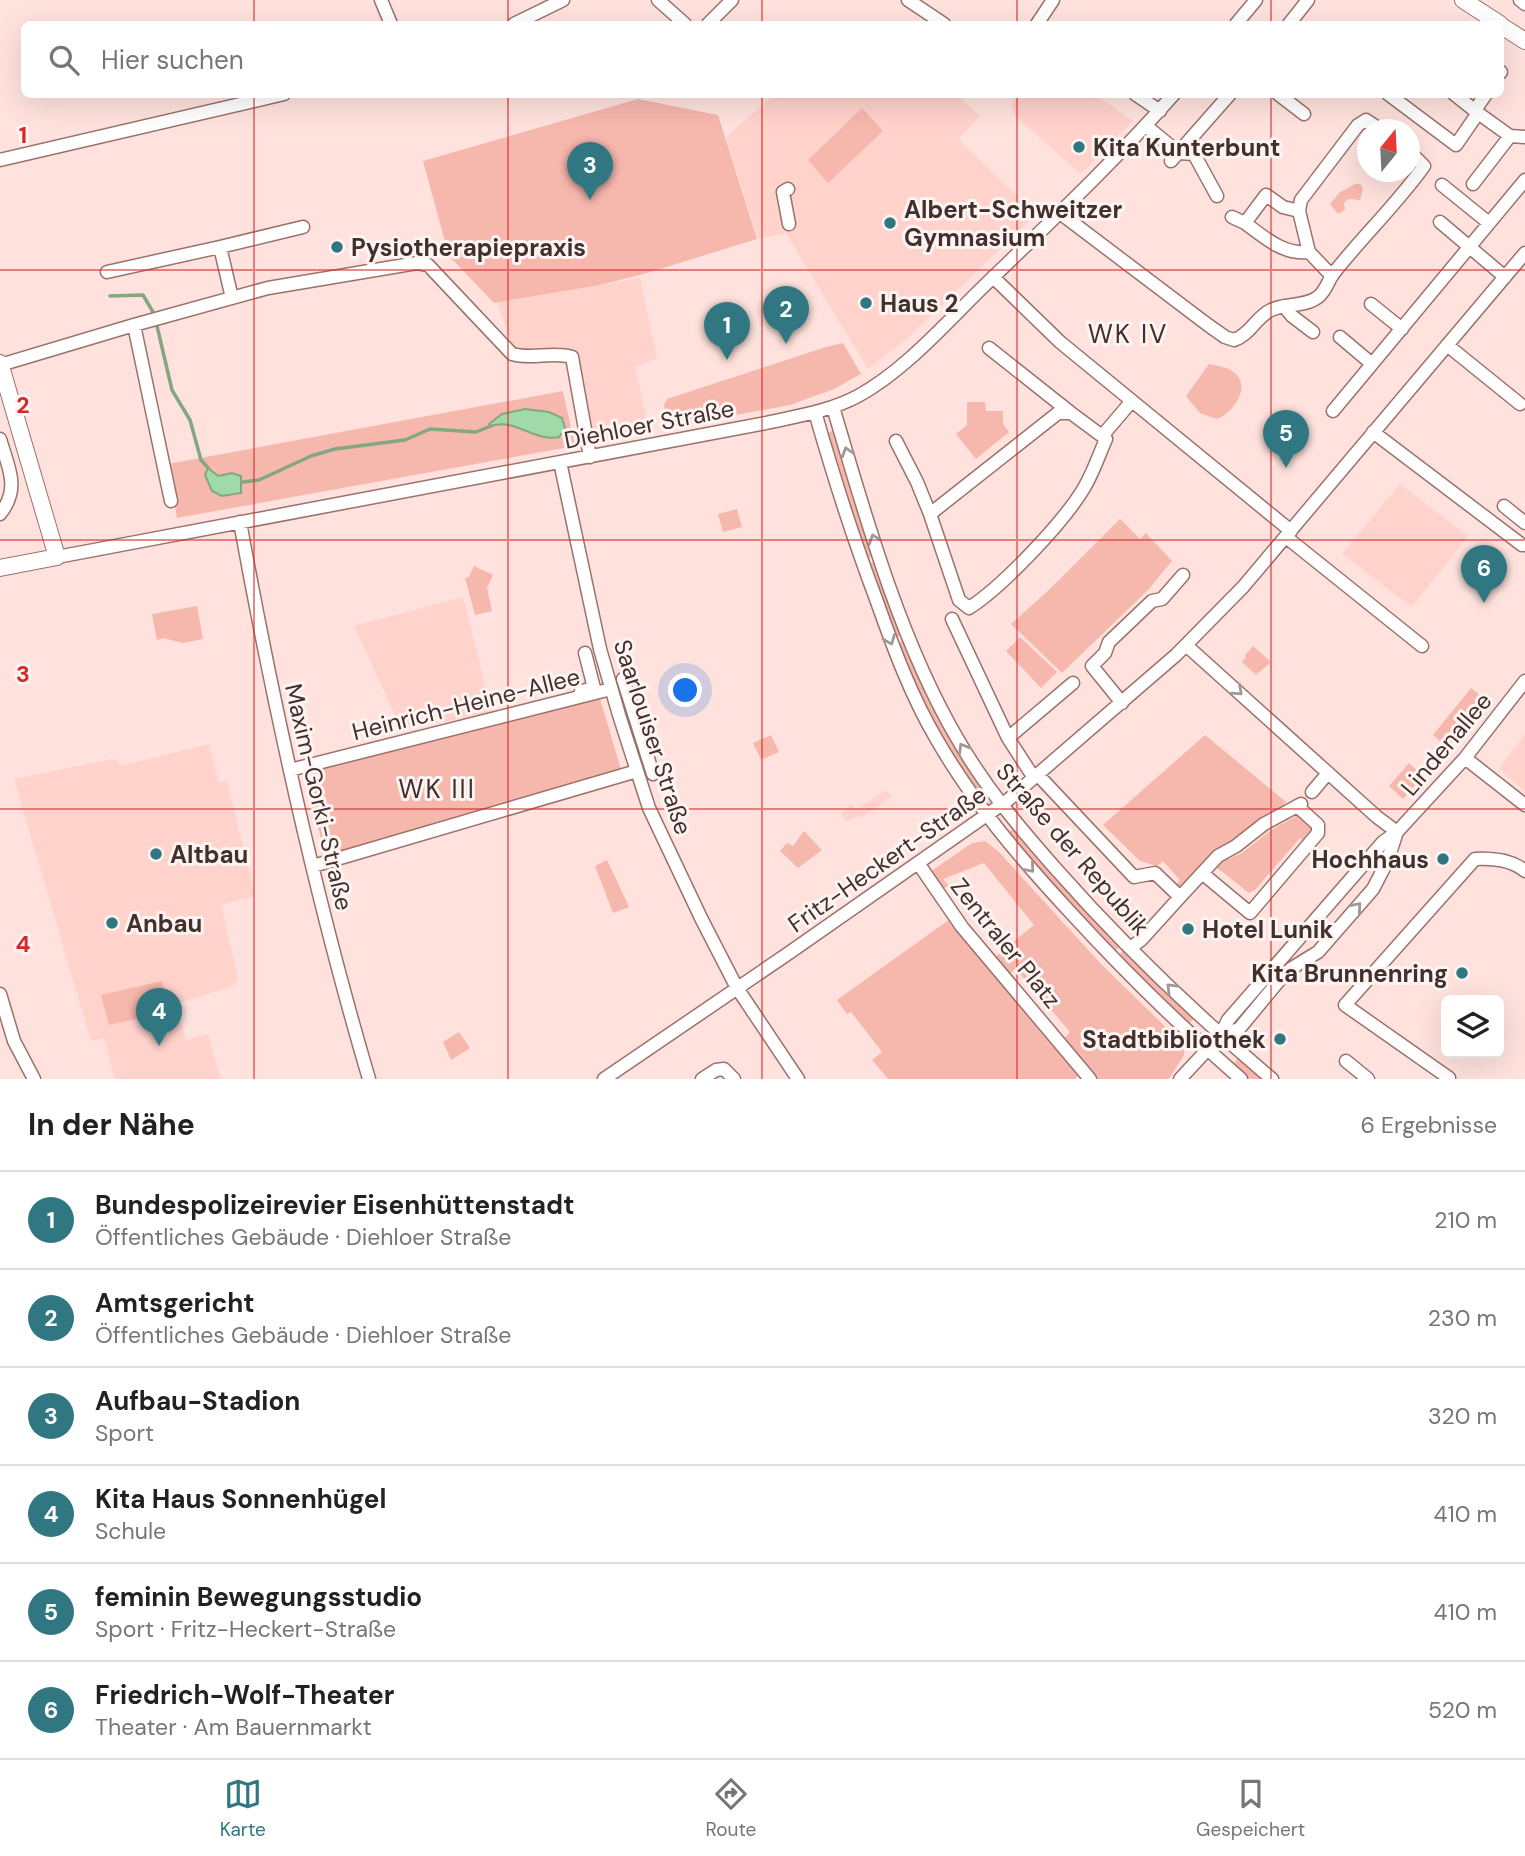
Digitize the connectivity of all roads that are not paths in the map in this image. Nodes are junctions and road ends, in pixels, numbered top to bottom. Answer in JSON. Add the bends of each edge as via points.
{"nodes":[{"id":1,"x":381,"y":0,"type":"edge"},
{"id":2,"x":563,"y":0,"type":"edge"},
{"id":3,"x":658,"y":0,"type":"edge"},
{"id":4,"x":732,"y":0,"type":"edge"},
{"id":5,"x":908,"y":0,"type":"edge"},
{"id":6,"x":1053,"y":0,"type":"edge"},
{"id":7,"x":1256,"y":0,"type":"edge"},
{"id":8,"x":1308,"y":0,"type":"edge"},
{"id":9,"x":1463,"y":0,"type":"edge"},
{"id":10,"x":1520,"y":0,"type":"edge"},
{"id":11,"x":1525,"y":4,"type":"edge"},
{"id":12,"x":390,"y":21,"type":"edge"},
{"id":13,"x":520,"y":21,"type":"edge"},
{"id":14,"x":682,"y":21,"type":"edge"},
{"id":15,"x":711,"y":21,"type":"edge"},
{"id":16,"x":940,"y":21,"type":"edge"},
{"id":17,"x":1039,"y":21,"type":"edge"},
{"id":18,"x":1238,"y":21,"type":"edge"},
{"id":19,"x":1291,"y":21,"type":"edge"},
{"id":20,"x":1494,"y":21,"type":"edge"},
{"id":21,"x":1504,"y":28,"type":"edge"},
{"id":22,"x":1525,"y":41,"type":"edge"},
{"id":23,"x":267,"y":98,"type":"edge"},
{"id":24,"x":1141,"y":98,"type":"edge"},
{"id":25,"x":1171,"y":98,"type":"edge"},
{"id":26,"x":1227,"y":98,"type":"edge"},
{"id":27,"x":1283,"y":98,"type":"edge"},
{"id":28,"x":1393,"y":98,"type":"edge"},
{"id":29,"x":1459,"y":98,"type":"edge"},
{"id":30,"x":1484,"y":98,"type":"edge"},
{"id":31,"x":1160,"y":111,"type":"junction"},
{"id":32,"x":1477,"y":112,"type":"junction"},
{"id":33,"x":1304,"y":114,"type":"dead end"},
{"id":34,"x":1146,"y":126,"type":"junction"},
{"id":35,"x":1357,"y":126,"type":"edge"},
{"id":36,"x":1510,"y":136,"type":"junction"},
{"id":37,"x":1525,"y":137,"type":"edge"},
{"id":38,"x":1175,"y":157,"type":"junction"},
{"id":39,"x":0,"y":160,"type":"edge"},
{"id":40,"x":1525,"y":180,"type":"edge"},
{"id":41,"x":1413,"y":182,"type":"edge"},
{"id":42,"x":1473,"y":184,"type":"dead end"},
{"id":43,"x":1442,"y":185,"type":"dead end"},
{"id":44,"x":788,"y":189,"type":"dead end"},
{"id":45,"x":1217,"y":196,"type":"dead end"},
{"id":46,"x":1299,"y":211,"type":"junction"},
{"id":47,"x":1060,"y":213,"type":"junction"},
{"id":48,"x":1232,"y":217,"type":"dead end"},
{"id":49,"x":1440,"y":222,"type":"dead end"},
{"id":50,"x":1245,"y":223,"type":"junction"},
{"id":51,"x":1489,"y":223,"type":"junction"},
{"id":52,"x":789,"y":225,"type":"dead end"},
{"id":53,"x":303,"y":227,"type":"dead end"},
{"id":54,"x":1468,"y":246,"type":"junction"},
{"id":55,"x":220,"y":247,"type":"junction"},
{"id":56,"x":1309,"y":252,"type":"junction"},
{"id":57,"x":1525,"y":253,"type":"edge"},
{"id":58,"x":107,"y":272,"type":"dead end"},
{"id":59,"x":1332,"y":276,"type":"junction"},
{"id":60,"x":993,"y":277,"type":"junction"},
{"id":61,"x":1504,"y":277,"type":"junction"},
{"id":62,"x":232,"y":298,"type":"junction"},
{"id":63,"x":1371,"y":304,"type":"dead end"},
{"id":64,"x":1284,"y":306,"type":"junction"},
{"id":65,"x":134,"y":325,"type":"junction"},
{"id":66,"x":1402,"y":329,"type":"junction"},
{"id":67,"x":1313,"y":332,"type":"dead end"},
{"id":68,"x":1340,"y":337,"type":"dead end"},
{"id":69,"x":1447,"y":345,"type":"junction"},
{"id":70,"x":989,"y":348,"type":"dead end"},
{"id":71,"x":0,"y":364,"type":"edge"},
{"id":72,"x":1372,"y":364,"type":"junction"},
{"id":73,"x":1131,"y":402,"type":"junction"},
{"id":74,"x":1520,"y":404,"type":"dead end"},
{"id":75,"x":833,"y":407,"type":"junction"},
{"id":76,"x":1333,"y":411,"type":"dead end"},
{"id":77,"x":815,"y":412,"type":"junction"},
{"id":78,"x":1071,"y":413,"type":"junction"},
{"id":79,"x":1373,"y":432,"type":"junction"},
{"id":80,"x":1102,"y":436,"type":"junction"},
{"id":81,"x":0,"y":439,"type":"edge"},
{"id":82,"x":896,"y":441,"type":"dead end"},
{"id":83,"x":590,"y":457,"type":"junction"},
{"id":84,"x":560,"y":462,"type":"junction"},
{"id":85,"x":171,"y":501,"type":"dead end"},
{"id":86,"x":1504,"y":506,"type":"dead end"},
{"id":87,"x":0,"y":514,"type":"edge"},
{"id":88,"x":930,"y":514,"type":"junction"},
{"id":89,"x":240,"y":522,"type":"junction"},
{"id":90,"x":1525,"y":523,"type":"edge"},
{"id":91,"x":1288,"y":534,"type":"junction"},
{"id":92,"x":1525,"y":545,"type":"edge"},
{"id":93,"x":57,"y":558,"type":"junction"},
{"id":94,"x":0,"y":568,"type":"edge"},
{"id":95,"x":1183,"y":575,"type":"dead end"},
{"id":96,"x":952,"y":620,"type":"dead end"},
{"id":97,"x":1187,"y":646,"type":"junction"},
{"id":98,"x":1422,"y":646,"type":"dead end"},
{"id":99,"x":585,"y":653,"type":"dead end"},
{"id":100,"x":622,"y":679,"type":"dead end"},
{"id":101,"x":1525,"y":681,"type":"edge"},
{"id":102,"x":1073,"y":683,"type":"dead end"},
{"id":103,"x":611,"y":689,"type":"junction"},
{"id":104,"x":573,"y":698,"type":"junction"},
{"id":105,"x":1122,"y":703,"type":"junction"},
{"id":106,"x":1008,"y":738,"type":"junction"},
{"id":107,"x":1465,"y":758,"type":"junction"},
{"id":108,"x":290,"y":770,"type":"junction"},
{"id":109,"x":637,"y":771,"type":"junction"},
{"id":110,"x":1328,"y":773,"type":"junction"},
{"id":111,"x":653,"y":774,"type":"dead end"},
{"id":112,"x":1036,"y":777,"type":"junction"},
{"id":113,"x":1312,"y":792,"type":"dead end"},
{"id":114,"x":1000,"y":805,"type":"junction"},
{"id":115,"x":1525,"y":805,"type":"edge"},
{"id":116,"x":986,"y":816,"type":"junction"},
{"id":117,"x":1397,"y":832,"type":"junction"},
{"id":118,"x":918,"y":863,"type":"junction"},
{"id":119,"x":1523,"y":864,"type":"edge"},
{"id":120,"x":313,"y":866,"type":"junction"},
{"id":121,"x":1202,"y":873,"type":"junction"},
{"id":122,"x":1180,"y":897,"type":"junction"},
{"id":123,"x":1130,"y":948,"type":"junction"},
{"id":124,"x":737,"y":988,"type":"junction"},
{"id":125,"x":0,"y":994,"type":"edge"},
{"id":126,"x":1220,"y":1036,"type":"junction"},
{"id":127,"x":1207,"y":1050,"type":"junction"},
{"id":128,"x":1346,"y":1061,"type":"dead end"},
{"id":129,"x":34,"y":1079,"type":"edge"},
{"id":130,"x":369,"y":1079,"type":"edge"},
{"id":131,"x":604,"y":1079,"type":"edge"},
{"id":132,"x":702,"y":1079,"type":"edge"},
{"id":133,"x":734,"y":1079,"type":"edge"},
{"id":134,"x":798,"y":1079,"type":"edge"},
{"id":135,"x":1090,"y":1079,"type":"edge"},
{"id":136,"x":1180,"y":1079,"type":"edge"},
{"id":137,"x":1241,"y":1079,"type":"edge"},
{"id":138,"x":1272,"y":1079,"type":"edge"},
{"id":139,"x":1368,"y":1079,"type":"edge"},
{"id":140,"x":1449,"y":1079,"type":"edge"}],
"edges":[{"from":1,"to":12,"type":"street"},
{"from":2,"to":13,"type":"street"},
{"from":3,"to":14,"type":"street"},
{"from":4,"to":15,"type":"street"},
{"from":5,"to":16,"type":"street"},
{"from":6,"to":17,"type":"street"},
{"from":7,"to":18,"type":"street"},
{"from":8,"to":19,"type":"street"},
{"from":9,"to":20,"type":"main road"},
{"from":10,"to":11,"type":"street"},
{"from":21,"to":22,"type":"main road"},
{"from":23,"to":39,"type":"street"},
{"from":24,"to":31,"type":"street"},
{"from":25,"to":31,"type":"street","name":"Diehloer Straße"},
{"from":26,"to":38,"type":"street"},
{"from":27,"to":33,"type":"street"},
{"from":28,"to":32,"type":"street","via":[[1456,145]]},
{"from":29,"to":32,"type":"street"},
{"from":30,"to":32,"type":"street"},
{"from":31,"to":34,"type":"street","name":"Diehloer Straße"},
{"from":32,"to":36,"type":"street"},
{"from":34,"to":38,"type":"street"},
{"from":34,"to":47,"type":"street","name":"Diehloer Straße"},
{"from":35,"to":46,"type":"street","via":[[1301,200]]},
{"from":36,"to":37,"type":"street"},
{"from":36,"to":42,"type":"street"},
{"from":38,"to":45,"type":"street","via":[[1194,154]]},
{"from":40,"to":51,"type":"street"},
{"from":41,"to":59,"type":"street"},
{"from":43,"to":51,"type":"street"},
{"from":44,"to":52,"type":"street","via":[[783,192]]},
{"from":46,"to":50,"type":"street","via":[[1266,195]]},
{"from":46,"to":56,"type":"street"},
{"from":47,"to":60,"type":"street","name":"Diehloer Straße"},
{"from":47,"to":64,"type":"street","via":[[1229,339],[1239,338],[1266,313]]},
{"from":48,"to":50,"type":"street"},
{"from":49,"to":54,"type":"street"},
{"from":50,"to":56,"type":"street","via":[[1280,247],[1296,254]]},
{"from":51,"to":54,"type":"street"},
{"from":53,"to":55,"type":"street"},
{"from":54,"to":61,"type":"street"},
{"from":54,"to":66,"type":"street"},
{"from":55,"to":58,"type":"street"},
{"from":55,"to":62,"type":"street"},
{"from":56,"to":59,"type":"street"},
{"from":57,"to":61,"type":"street","name":"Fritz-Heckert-Straße"},
{"from":59,"to":64,"type":"street","via":[[1318,296]]},
{"from":60,"to":73,"type":"street"},
{"from":60,"to":75,"type":"street","name":"Diehloer Straße","via":[[886,378]]},
{"from":61,"to":69,"type":"street","name":"Fritz-Heckert-Straße"},
{"from":62,"to":65,"type":"street"},
{"from":62,"to":83,"type":"street","via":[[268,288],[417,263],[428,265],[512,354],[572,357]]},
{"from":63,"to":66,"type":"street"},
{"from":64,"to":67,"type":"street"},
{"from":65,"to":71,"type":"street"},
{"from":65,"to":85,"type":"street"},
{"from":66,"to":72,"type":"street"},
{"from":68,"to":72,"type":"street"},
{"from":69,"to":74,"type":"street"},
{"from":69,"to":79,"type":"street","name":"Fritz-Heckert-Straße"},
{"from":70,"to":78,"type":"street"},
{"from":71,"to":93,"type":"main road"},
{"from":72,"to":76,"type":"street"},
{"from":73,"to":80,"type":"street"},
{"from":73,"to":91,"type":"street"},
{"from":75,"to":77,"type":"street","name":"Diehloer Straße"},
{"from":114,"to":75,"type":"street","name":"Straße der Republik","one_way":true,"via":[[955,736],[909,637]]},
{"from":77,"to":83,"type":"street","name":"Diehloer Straße"},
{"from":77,"to":116,"type":"street","name":"Straße der Republik","one_way":true,"via":[[891,643],[936,739]]},
{"from":78,"to":80,"type":"street"},
{"from":78,"to":88,"type":"street","via":[[1058,413]]},
{"from":79,"to":91,"type":"street","name":"Fritz-Heckert-Straße"},
{"from":79,"to":92,"type":"street"},
{"from":80,"to":88,"type":"street","via":[[1106,439],[1084,488],[1057,523],[969,608],[959,600]]},
{"from":81,"to":87,"type":"street","via":[[12,481],[12,497]]},
{"from":82,"to":88,"type":"street"},
{"from":83,"to":84,"type":"street","name":"Diehloer Straße"},
{"from":84,"to":89,"type":"street","name":"Diehloer Straße"},
{"from":84,"to":103,"type":"street","name":"Saarlouiser Straße"},
{"from":86,"to":90,"type":"street"},
{"from":89,"to":93,"type":"street","name":"Diehloer Straße"},
{"from":89,"to":108,"type":"street","name":"Maxim-Gorki-Straße"},
{"from":91,"to":97,"type":"street","name":"Fritz-Heckert-Straße"},
{"from":91,"to":98,"type":"street"},
{"from":93,"to":94,"type":"main road"},
{"from":95,"to":105,"type":"street","via":[[1109,642],[1092,666]]},
{"from":96,"to":106,"type":"street"},
{"from":97,"to":105,"type":"street","name":"Fritz-Heckert-Straße"},
{"from":97,"to":110,"type":"street","one_way":true},
{"from":99,"to":104,"type":"street","via":[[594,688],[572,693]]},
{"from":100,"to":111,"type":"street"},
{"from":101,"to":107,"type":"street","name":"Lindenallee"},
{"from":102,"to":106,"type":"street"},
{"from":103,"to":104,"type":"street","name":"Heinrich-Heine-Allee"},
{"from":103,"to":109,"type":"street","name":"Saarlouiser Straße"},
{"from":104,"to":108,"type":"street","name":"Heinrich-Heine-Allee"},
{"from":105,"to":112,"type":"street","name":"Fritz-Heckert-Straße"},
{"from":106,"to":112,"type":"street"},
{"from":107,"to":115,"type":"street"},
{"from":107,"to":117,"type":"street","name":"Lindenallee"},
{"from":108,"to":120,"type":"street","name":"Maxim-Gorki-Straße"},
{"from":109,"to":120,"type":"street"},
{"from":109,"to":124,"type":"street","name":"Saarlouiser Straße","via":[[658,829]]},
{"from":110,"to":113,"type":"street"},
{"from":110,"to":117,"type":"street"},
{"from":112,"to":114,"type":"street","name":"Fritz-Heckert-Straße"},
{"from":112,"to":122,"type":"street","via":[[1134,877],[1155,873]]},
{"from":114,"to":116,"type":"street","name":"Fritz-Heckert-Straße"},
{"from":114,"to":123,"type":"street","name":"Straße der Republik"},
{"from":116,"to":118,"type":"street","name":"Fritz-Heckert-Straße"},
{"from":116,"to":127,"type":"street","name":"Straße der Republik","one_way":true,"via":[[1112,958]]},
{"from":117,"to":126,"type":"street","name":"Lindenallee","via":[[1383,842],[1228,1020]]},
{"from":126,"to":117,"type":"street","name":"Lindenallee","one_way":true,"via":[[1239,1029],[1282,977],[1318,952],[1373,889]]},
{"from":118,"to":124,"type":"street","name":"Fritz-Heckert-Straße"},
{"from":118,"to":135,"type":"street","name":"Zentraler Platz","via":[[962,927]]},
{"from":119,"to":140,"type":"street","via":[[1475,859],[1345,1005]]},
{"from":120,"to":130,"type":"street","name":"Maxim-Gorki-Straße"},
{"from":121,"to":121,"type":"street","via":[[1218,856],[1299,805],[1318,825],[1318,833],[1250,913]]},
{"from":121,"to":122,"type":"street"},
{"from":122,"to":123,"type":"street"},
{"from":126,"to":123,"type":"street","name":"Straße der Republik","one_way":true},
{"from":124,"to":131,"type":"street","name":"Fritz-Heckert-Straße"},
{"from":124,"to":134,"type":"street","name":"Saarlouiser Straße"},
{"from":125,"to":129,"type":"street","via":[[14,1041]]},
{"from":126,"to":127,"type":"street","name":"Lindenallee"},
{"from":126,"to":138,"type":"street","name":"Straße der Republik"},
{"from":127,"to":136,"type":"street"},
{"from":127,"to":137,"type":"street","name":"Straße der Republik"},
{"from":128,"to":139,"type":"street"},
{"from":132,"to":133,"type":"street","via":[[724,1069]]}]}
